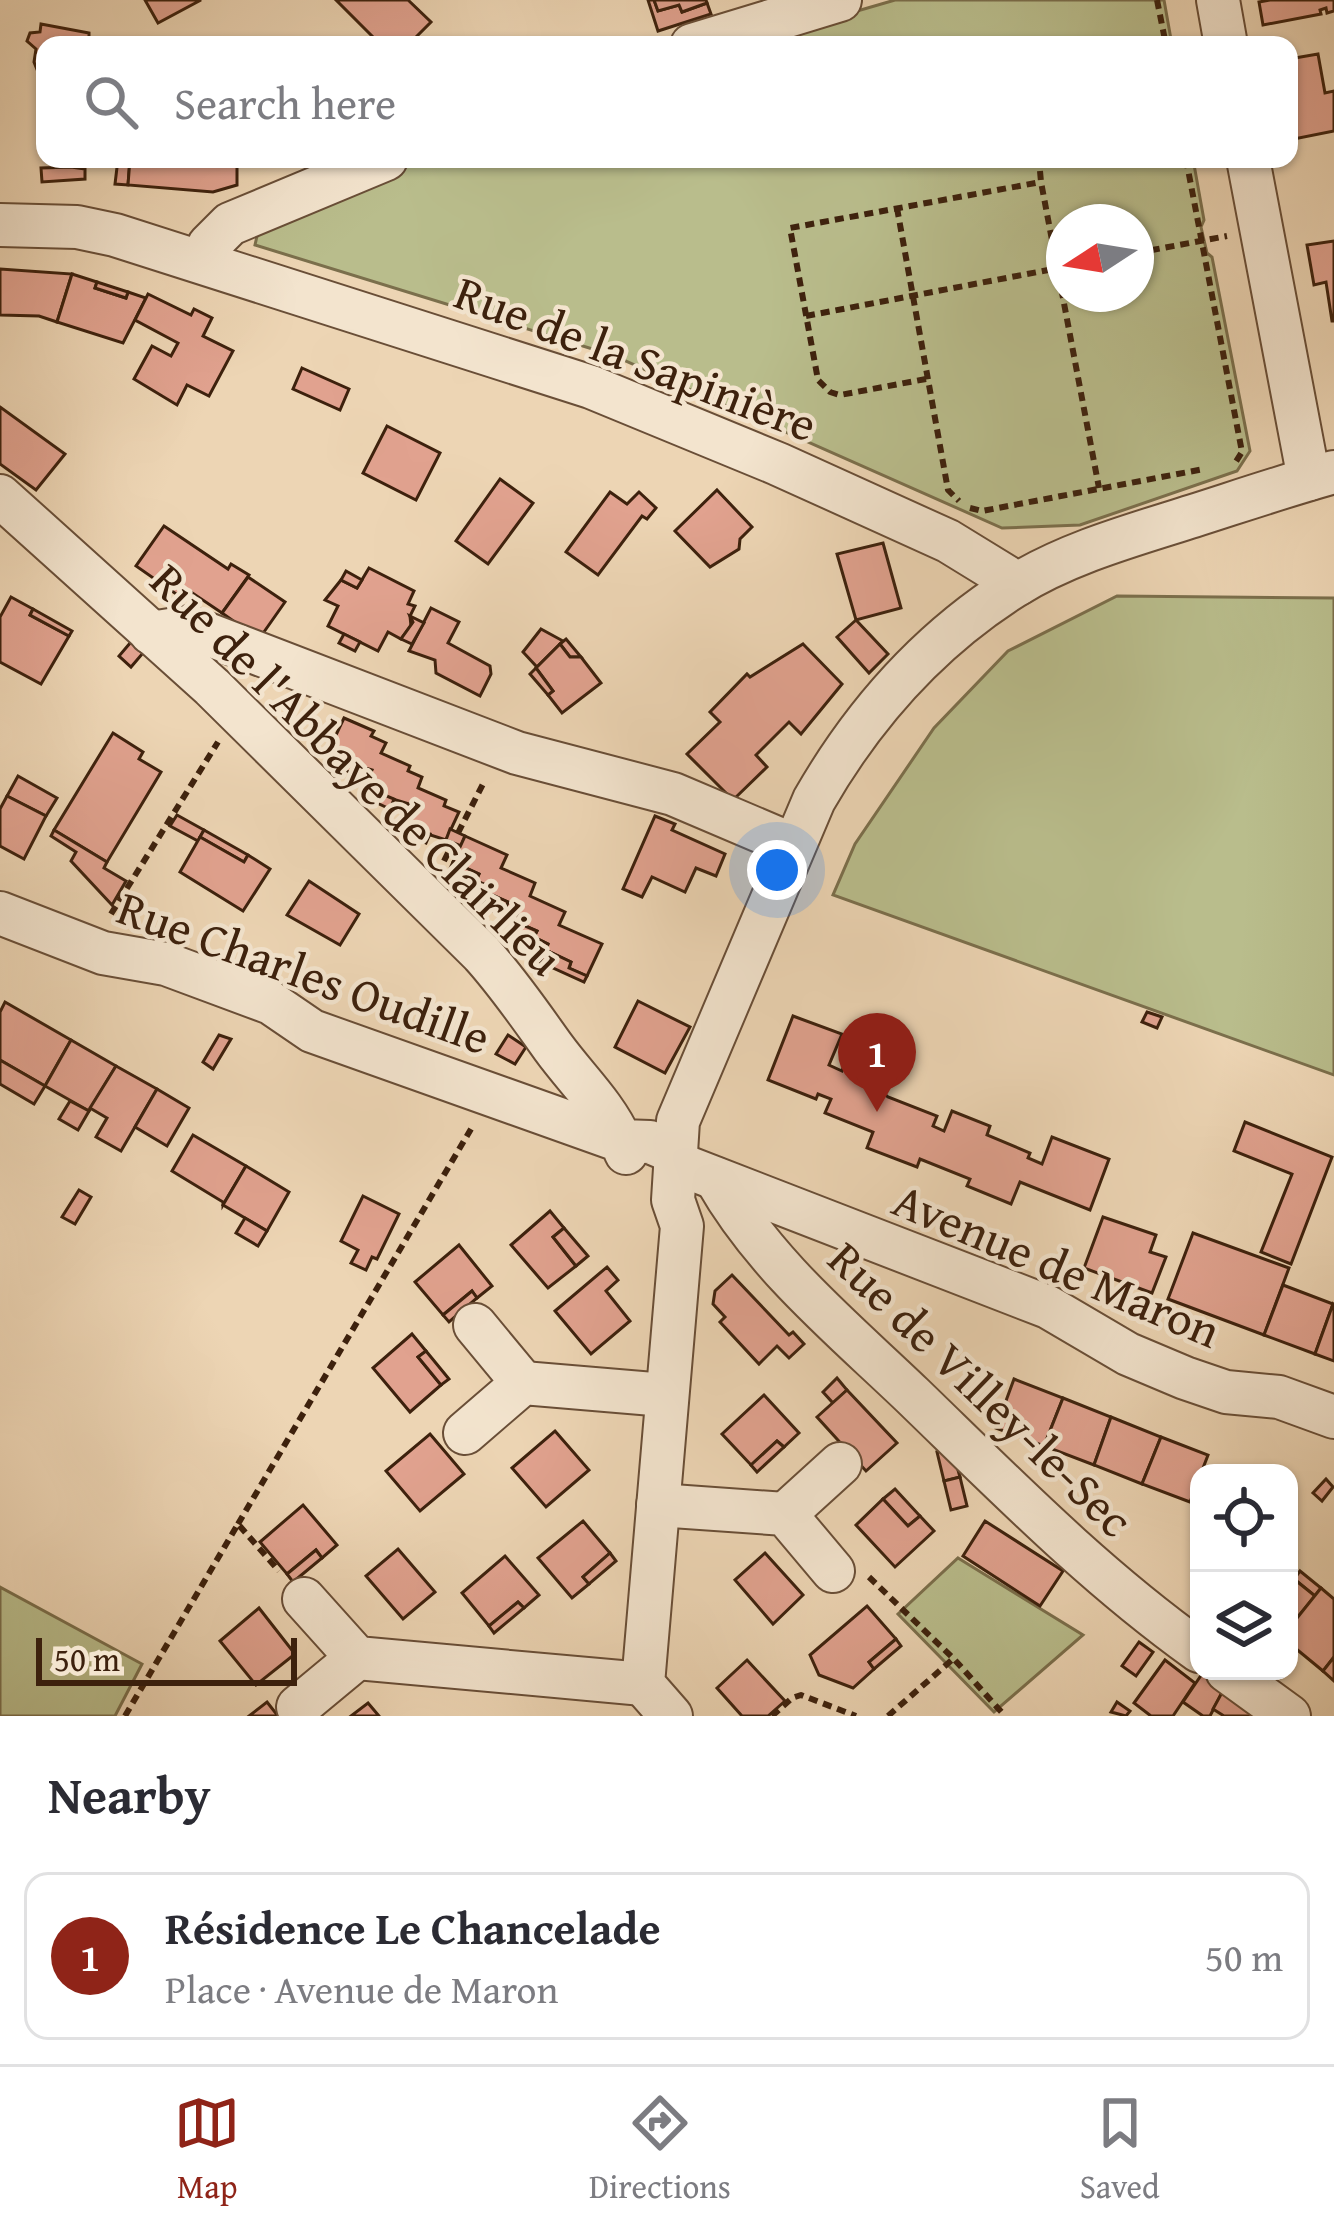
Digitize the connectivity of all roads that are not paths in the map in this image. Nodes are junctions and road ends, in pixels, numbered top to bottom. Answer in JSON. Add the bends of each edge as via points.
{"nodes":[{"id":1,"x":839,"y":0,"type":"edge"},
{"id":2,"x":1217,"y":0,"type":"edge"},
{"id":3,"x":721,"y":36,"type":"edge"},
{"id":4,"x":1224,"y":36,"type":"edge"},
{"id":5,"x":364,"y":168,"type":"edge"},
{"id":6,"x":1250,"y":168,"type":"edge"},
{"id":7,"x":0,"y":225,"type":"edge"},
{"id":8,"x":203,"y":262,"type":"junction"},
{"id":9,"x":1321,"y":476,"type":"edge"},
{"id":10,"x":0,"y":496,"type":"edge"},
{"id":11,"x":1018,"y":584,"type":"junction"},
{"id":12,"x":152,"y":633,"type":"junction"},
{"id":13,"x":793,"y":845,"type":"junction"},
{"id":14,"x":0,"y":913,"type":"edge"},
{"id":15,"x":554,"y":1047,"type":"junction"},
{"id":16,"x":499,"y":1097,"type":"junction"},
{"id":17,"x":621,"y":1141,"type":"junction"},
{"id":18,"x":676,"y":1163,"type":"junction"},
{"id":19,"x":716,"y":1179,"type":"junction"},
{"id":20,"x":682,"y":1226,"type":"junction"},
{"id":21,"x":475,"y":1325,"type":"dead end"},
{"id":22,"x":523,"y":1383,"type":"junction"},
{"id":23,"x":665,"y":1395,"type":"junction"},
{"id":24,"x":1334,"y":1417,"type":"edge"},
{"id":25,"x":465,"y":1433,"type":"dead end"},
{"id":26,"x":840,"y":1464,"type":"dead end"},
{"id":27,"x":658,"y":1505,"type":"junction"},
{"id":28,"x":785,"y":1514,"type":"junction"},
{"id":29,"x":833,"y":1570,"type":"road end"},
{"id":30,"x":304,"y":1599,"type":"road end"},
{"id":31,"x":1190,"y":1644,"type":"edge"},
{"id":32,"x":358,"y":1658,"type":"junction"},
{"id":33,"x":1239,"y":1680,"type":"edge"},
{"id":34,"x":643,"y":1684,"type":"junction"},
{"id":35,"x":562,"y":1696,"type":"edge"},
{"id":36,"x":298,"y":1707,"type":"dead end"},
{"id":37,"x":671,"y":1716,"type":"edge"},
{"id":38,"x":1289,"y":1716,"type":"edge"}],
"edges":[{"from":1,"to":3,"type":"street"},
{"from":2,"to":4,"type":"street"},
{"from":5,"to":8,"type":"street","via":[[230,224]]},
{"from":6,"to":9,"type":"street"},
{"from":7,"to":8,"type":"street","name":"Rue de la Sapinière","via":[[77,227]]},
{"from":8,"to":11,"type":"street","name":"Rue de la Sapinière","via":[[674,419],[948,541]]},
{"from":9,"to":11,"type":"street","via":[[1137,533]]},
{"from":10,"to":12,"type":"street","name":"Rue de l'Abbaye de Clairlieu"},
{"from":11,"to":13,"type":"street","via":[[897,683],[838,758]]},
{"from":12,"to":13,"type":"street","via":[[190,627],[501,746],[674,794]]},
{"from":12,"to":15,"type":"street","name":"Rue de l'Abbaye de Clairlieu","via":[[482,954]]},
{"from":13,"to":18,"type":"street","via":[[678,1121]]},
{"from":14,"to":16,"type":"street","name":"Rue Charles Oudille","via":[[89,947],[166,964],[271,1003],[312,1030]]},
{"from":15,"to":16,"type":"street","name":"Rue Charles Oudille","via":[[541,1077]]},
{"from":15,"to":17,"type":"street","name":"Rue de l'Abbaye de Clairlieu","via":[[606,1109]]},
{"from":16,"to":17,"type":"street","name":"Rue Charles Oudille"},
{"from":17,"to":18,"type":"street","via":[[650,1142]]},
{"from":18,"to":19,"type":"street","name":"Avenue de Maron"},
{"from":18,"to":20,"type":"street","via":[[673,1200]]},
{"from":19,"to":20,"type":"street","via":[[707,1217]]},
{"from":19,"to":24,"type":"street","name":"Avenue de Maron","via":[[1048,1307],[1185,1378]]},
{"from":19,"to":31,"type":"street","name":"Rue de Villey-le-Sec","via":[[768,1254],[882,1366],[1100,1576]]},
{"from":20,"to":23,"type":"street"},
{"from":21,"to":22,"type":"street"},
{"from":22,"to":23,"type":"street"},
{"from":22,"to":25,"type":"street"},
{"from":23,"to":27,"type":"street"},
{"from":26,"to":28,"type":"street"},
{"from":27,"to":28,"type":"street"},
{"from":27,"to":34,"type":"street"},
{"from":28,"to":29,"type":"street"},
{"from":30,"to":32,"type":"street"},
{"from":32,"to":35,"type":"street"},
{"from":32,"to":36,"type":"street"},
{"from":33,"to":38,"type":"street"},
{"from":34,"to":35,"type":"street"},
{"from":34,"to":37,"type":"street"}]}
